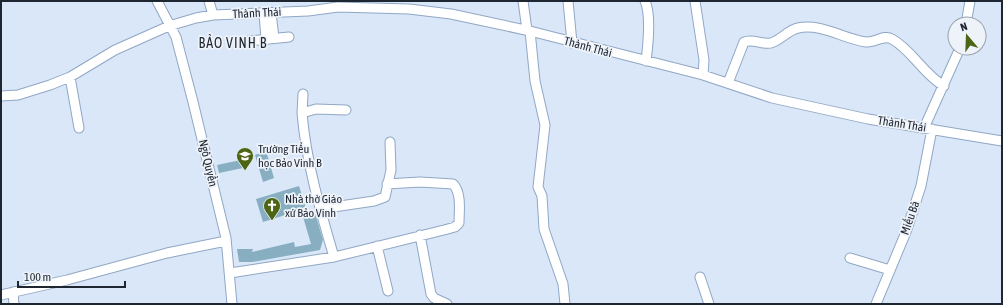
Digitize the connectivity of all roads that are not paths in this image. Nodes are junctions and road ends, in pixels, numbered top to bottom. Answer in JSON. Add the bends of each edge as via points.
{"nodes":[{"id":1,"x":157,"y":1,"type":"edge"},
{"id":2,"x":210,"y":1,"type":"edge"},
{"id":3,"x":307,"y":1,"type":"edge"},
{"id":4,"x":523,"y":1,"type":"edge"},
{"id":5,"x":568,"y":1,"type":"edge"},
{"id":6,"x":645,"y":1,"type":"edge"},
{"id":7,"x":695,"y":1,"type":"edge"},
{"id":8,"x":970,"y":1,"type":"edge"},
{"id":9,"x":377,"y":4,"type":"edge"},
{"id":10,"x":322,"y":5,"type":"edge"},
{"id":11,"x":410,"y":5,"type":"edge"},
{"id":12,"x":308,"y":11,"type":"junction"},
{"id":13,"x":268,"y":13,"type":"junction"},
{"id":14,"x":213,"y":15,"type":"junction"},
{"id":15,"x":967,"y":16,"type":"edge"},
{"id":16,"x":169,"y":26,"type":"junction"},
{"id":17,"x":528,"y":31,"type":"junction"},
{"id":18,"x":289,"y":38,"type":"dead end"},
{"id":19,"x":270,"y":39,"type":"junction"},
{"id":20,"x":249,"y":41,"type":"dead end"},
{"id":21,"x":572,"y":42,"type":"junction"},
{"id":22,"x":957,"y":56,"type":"edge"},
{"id":23,"x":646,"y":61,"type":"junction"},
{"id":24,"x":703,"y":75,"type":"junction"},
{"id":25,"x":70,"y":77,"type":"junction"},
{"id":26,"x":728,"y":83,"type":"junction"},
{"id":27,"x":944,"y":86,"type":"junction"},
{"id":28,"x":303,"y":94,"type":"dead end"},
{"id":29,"x":1,"y":96,"type":"edge"},
{"id":30,"x":346,"y":110,"type":"dead end"},
{"id":31,"x":302,"y":113,"type":"junction"},
{"id":32,"x":79,"y":128,"type":"dead end"},
{"id":33,"x":928,"y":128,"type":"junction"},
{"id":34,"x":390,"y":142,"type":"dead end"},
{"id":35,"x":1002,"y":142,"type":"edge"},
{"id":36,"x":387,"y":184,"type":"junction"},
{"id":37,"x":320,"y":209,"type":"junction"},
{"id":38,"x":420,"y":235,"type":"junction"},
{"id":39,"x":226,"y":241,"type":"junction"},
{"id":40,"x":377,"y":246,"type":"junction"},
{"id":41,"x":334,"y":257,"type":"junction"},
{"id":42,"x":850,"y":258,"type":"dead end"},
{"id":43,"x":890,"y":270,"type":"junction"},
{"id":44,"x":230,"y":273,"type":"junction"},
{"id":45,"x":700,"y":277,"type":"dead end"},
{"id":46,"x":388,"y":291,"type":"dead end"},
{"id":47,"x":13,"y":292,"type":"junction"},
{"id":48,"x":1,"y":295,"type":"edge"},
{"id":49,"x":14,"y":304,"type":"edge"},
{"id":50,"x":232,"y":304,"type":"edge"},
{"id":51,"x":447,"y":304,"type":"edge"},
{"id":52,"x":565,"y":304,"type":"edge"},
{"id":53,"x":709,"y":304,"type":"edge"},
{"id":54,"x":876,"y":304,"type":"edge"}],
"edges":[{"from":1,"to":16,"type":"street","name":"Ngô Quyền"},
{"from":2,"to":14,"type":"street"},
{"from":3,"to":12,"type":"street"},
{"from":4,"to":17,"type":"street"},
{"from":5,"to":21,"type":"street"},
{"from":6,"to":23,"type":"street","via":[[648,11]]},
{"from":7,"to":24,"type":"street","via":[[704,60]]},
{"from":8,"to":15,"type":"street"},
{"from":9,"to":10,"type":"street","name":"Thành Thái"},
{"from":9,"to":11,"type":"street","name":"Thành Thái"},
{"from":10,"to":12,"type":"street","name":"Thành Thái"},
{"from":11,"to":17,"type":"street","name":"Thành Thái"},
{"from":12,"to":13,"type":"street","name":"Thành Thái"},
{"from":13,"to":14,"type":"street","name":"Thành Thái"},
{"from":13,"to":19,"type":"street"},
{"from":14,"to":16,"type":"street","name":"Thành Thái"},
{"from":16,"to":25,"type":"street","name":"Thành Thái","via":[[116,50]]},
{"from":16,"to":39,"type":"street","name":"Ngô Quyền","via":[[176,37],[182,58]]},
{"from":17,"to":21,"type":"street","name":"Thành Thái"},
{"from":17,"to":52,"type":"street","via":[[535,81],[545,125],[538,187],[542,196],[542,221],[562,284]]},
{"from":18,"to":19,"type":"street"},
{"from":19,"to":20,"type":"street"},
{"from":21,"to":23,"type":"street","name":"Thành Thái"},
{"from":22,"to":27,"type":"street","name":"Miếu Bà"},
{"from":23,"to":24,"type":"street","name":"Thành Thái"},
{"from":24,"to":26,"type":"street","name":"Thành Thái"},
{"from":25,"to":29,"type":"street","name":"Thành Thái","via":[[24,93]]},
{"from":25,"to":32,"type":"street"},
{"from":26,"to":27,"type":"street","via":[[744,42],[748,40],[770,43],[798,28],[827,30],[868,42],[891,38],[912,54],[927,74]]},
{"from":26,"to":33,"type":"street","name":"Thành Thái","via":[[772,98],[868,119]]},
{"from":27,"to":33,"type":"street","name":"Miếu Bà"},
{"from":28,"to":31,"type":"street"},
{"from":30,"to":31,"type":"street","via":[[316,109]]},
{"from":31,"to":37,"type":"street","via":[[306,146]]},
{"from":33,"to":35,"type":"street","name":"Thành Thái"},
{"from":33,"to":43,"type":"street","name":"Miếu Bà","via":[[921,186]]},
{"from":34,"to":36,"type":"street","via":[[391,170]]},
{"from":36,"to":37,"type":"street","via":[[384,198]]},
{"from":36,"to":38,"type":"street","via":[[448,183],[456,188],[459,203],[458,223],[455,227]]},
{"from":37,"to":41,"type":"street"},
{"from":38,"to":40,"type":"street"},
{"from":38,"to":51,"type":"street","via":[[431,294]]},
{"from":39,"to":44,"type":"street","name":"Ngô Quyền"},
{"from":39,"to":47,"type":"street","via":[[166,253]]},
{"from":40,"to":41,"type":"street"},
{"from":40,"to":46,"type":"street"},
{"from":41,"to":44,"type":"street"},
{"from":42,"to":43,"type":"street"},
{"from":43,"to":54,"type":"street","name":"Miếu Bà"},
{"from":44,"to":50,"type":"street","name":"Ngô Quyền"},
{"from":45,"to":53,"type":"street"},
{"from":47,"to":48,"type":"street"},
{"from":47,"to":49,"type":"street"}]}
